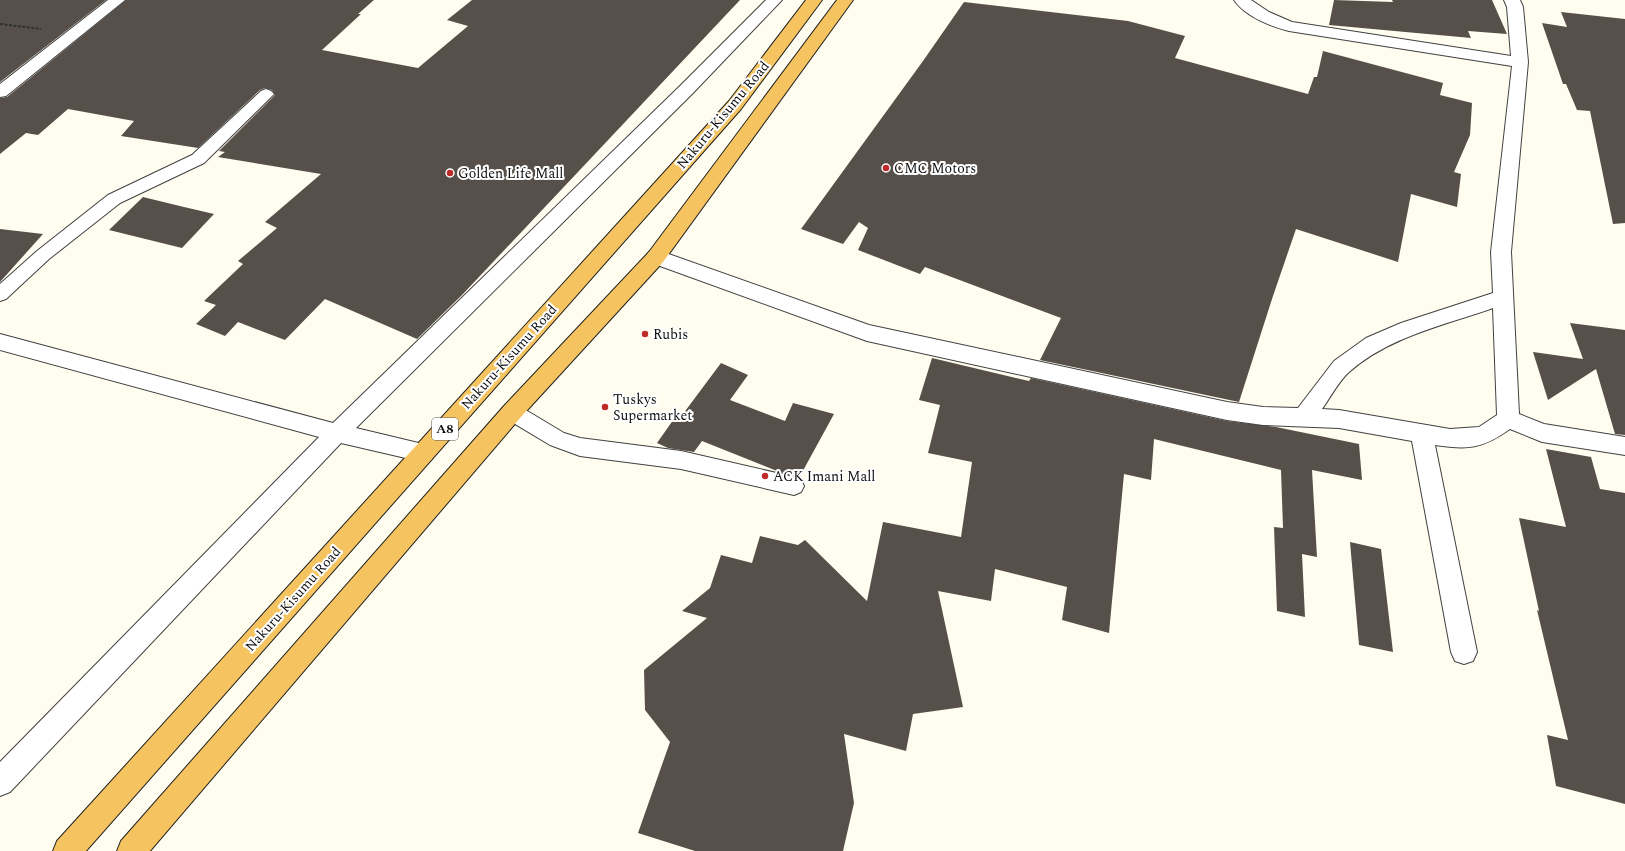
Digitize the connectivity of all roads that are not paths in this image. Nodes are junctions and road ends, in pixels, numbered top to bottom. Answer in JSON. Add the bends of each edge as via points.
{"nodes":[{"id":1,"x":117,"y":0,"type":"edge"},
{"id":2,"x":774,"y":0,"type":"edge"},
{"id":3,"x":814,"y":0,"type":"edge"},
{"id":4,"x":845,"y":0,"type":"edge"},
{"id":5,"x":1242,"y":0,"type":"edge"},
{"id":6,"x":1512,"y":0,"type":"edge"},
{"id":7,"x":1520,"y":62,"type":"junction"},
{"id":8,"x":0,"y":92,"type":"edge"},
{"id":9,"x":266,"y":94,"type":"dead end"},
{"id":10,"x":656,"y":257,"type":"junction"},
{"id":11,"x":0,"y":294,"type":"edge"},
{"id":12,"x":1503,"y":297,"type":"junction"},
{"id":13,"x":0,"y":342,"type":"edge"},
{"id":14,"x":512,"y":412,"type":"junction"},
{"id":15,"x":1303,"y":418,"type":"junction"},
{"id":16,"x":1508,"y":419,"type":"junction"},
{"id":17,"x":337,"y":433,"type":"junction"},
{"id":18,"x":1422,"y":434,"type":"junction"},
{"id":19,"x":1625,"y":446,"type":"edge"},
{"id":20,"x":423,"y":453,"type":"junction"},
{"id":21,"x":794,"y":486,"type":"dead end"},
{"id":22,"x":1464,"y":652,"type":"dead end"},
{"id":23,"x":0,"y":782,"type":"edge"},
{"id":24,"x":67,"y":851,"type":"edge"},
{"id":25,"x":131,"y":851,"type":"edge"}],
"edges":[{"from":1,"to":8,"type":"street"},
{"from":2,"to":17,"type":"street"},
{"from":3,"to":20,"type":"highway","name":"Nakuru-Kisumu Road","number":"A8","via":[[734,105]]},
{"from":4,"to":10,"type":"highway","name":"Nakuru-Kisumu Road"},
{"from":5,"to":7,"type":"street","via":[[1251,9],[1289,26]]},
{"from":6,"to":7,"type":"street","via":[[1515,7]]},
{"from":7,"to":12,"type":"street","via":[[1501,252]]},
{"from":9,"to":11,"type":"lane","via":[[198,158],[114,199],[43,255]]},
{"from":10,"to":14,"type":"highway","name":"Nakuru-Kisumu Road"},
{"from":10,"to":15,"type":"street","via":[[867,333],[1227,411]]},
{"from":12,"to":15,"type":"street","via":[[1408,329],[1373,344],[1340,367]]},
{"from":12,"to":16,"type":"street"},
{"from":13,"to":17,"type":"street"},
{"from":14,"to":21,"type":"lane","via":[[557,439],[580,447],[681,460]]},
{"from":14,"to":25,"type":"highway","name":"Nakuru-Kisumu Road"},
{"from":15,"to":18,"type":"street","via":[[1338,419]]},
{"from":16,"to":18,"type":"street","via":[[1485,435],[1473,438]]},
{"from":16,"to":19,"type":"street","via":[[1542,433]]},
{"from":17,"to":20,"type":"street"},
{"from":17,"to":23,"type":"street"},
{"from":18,"to":22,"type":"street"},
{"from":20,"to":24,"type":"highway","name":"Nakuru-Kisumu Road","number":"A8"}]}
